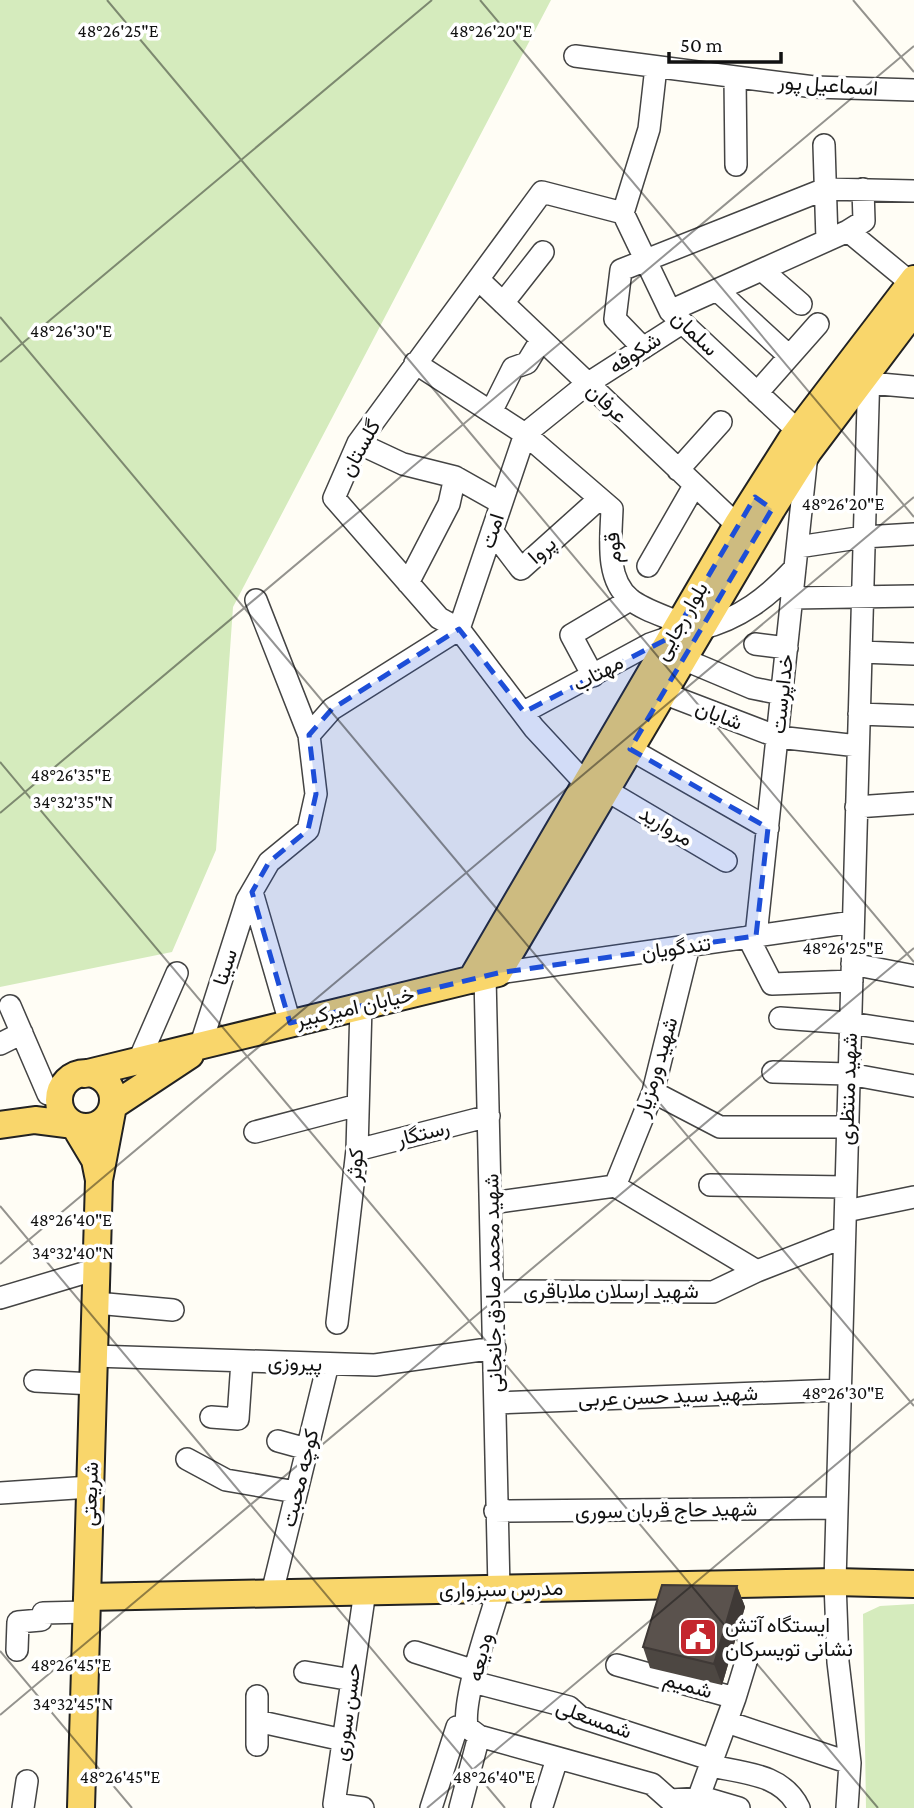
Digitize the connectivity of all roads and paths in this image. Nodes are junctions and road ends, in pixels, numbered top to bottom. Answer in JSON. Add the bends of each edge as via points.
{"nodes":[{"id":1,"x":575,"y":56,"type":"dead end"},
{"id":2,"x":656,"y":67,"type":"junction"},
{"id":3,"x":735,"y":77,"type":"junction"},
{"id":4,"x":914,"y":90,"type":"edge"},
{"id":5,"x":824,"y":145,"type":"dead end"},
{"id":6,"x":736,"y":165,"type":"dead end"},
{"id":7,"x":825,"y":189,"type":"junction"},
{"id":8,"x":863,"y":189,"type":"junction"},
{"id":9,"x":914,"y":191,"type":"edge"},
{"id":10,"x":623,"y":213,"type":"junction"},
{"id":11,"x":849,"y":232,"type":"junction"},
{"id":12,"x":827,"y":240,"type":"junction"},
{"id":13,"x":543,"y":252,"type":"dead end"},
{"id":14,"x":646,"y":260,"type":"junction"},
{"id":15,"x":762,"y":270,"type":"junction"},
{"id":16,"x":479,"y":280,"type":"junction"},
{"id":17,"x":912,"y":281,"type":"edge"},
{"id":18,"x":717,"y":290,"type":"junction"},
{"id":19,"x":503,"y":303,"type":"junction"},
{"id":20,"x":801,"y":304,"type":"dead end"},
{"id":21,"x":914,"y":311,"type":"edge"},
{"id":22,"x":676,"y":317,"type":"junction"},
{"id":23,"x":818,"y":324,"type":"dead end"},
{"id":24,"x":541,"y":340,"type":"junction"},
{"id":25,"x":643,"y":348,"type":"junction"},
{"id":26,"x":789,"y":356,"type":"junction"},
{"id":27,"x":415,"y":363,"type":"junction"},
{"id":28,"x":869,"y":376,"type":"junction"},
{"id":29,"x":587,"y":384,"type":"junction"},
{"id":30,"x":914,"y":387,"type":"edge"},
{"id":31,"x":757,"y":393,"type":"junction"},
{"id":32,"x":491,"y":412,"type":"junction"},
{"id":33,"x":721,"y":422,"type":"dead end"},
{"id":34,"x":524,"y":433,"type":"junction"},
{"id":35,"x":803,"y":441,"type":"junction"},
{"id":36,"x":358,"y":443,"type":"junction"},
{"id":37,"x":678,"y":470,"type":"junction"},
{"id":38,"x":455,"y":477,"type":"junction"},
{"id":39,"x":694,"y":486,"type":"junction"},
{"id":40,"x":600,"y":499,"type":"junction"},
{"id":41,"x":501,"y":503,"type":"junction"},
{"id":42,"x":763,"y":503,"type":"junction"},
{"id":43,"x":737,"y":524,"type":"junction"},
{"id":44,"x":492,"y":531,"type":"junction"},
{"id":45,"x":914,"y":534,"type":"edge"},
{"id":46,"x":864,"y":537,"type":"junction"},
{"id":47,"x":797,"y":557,"type":"junction"},
{"id":48,"x":649,"y":566,"type":"dead end"},
{"id":49,"x":408,"y":583,"type":"junction"},
{"id":50,"x":862,"y":595,"type":"junction"},
{"id":51,"x":914,"y":596,"type":"edge"},
{"id":52,"x":792,"y":598,"type":"junction"},
{"id":53,"x":256,"y":600,"type":"dead end"},
{"id":54,"x":631,"y":600,"type":"junction"},
{"id":55,"x":459,"y":629,"type":"junction"},
{"id":56,"x":684,"y":637,"type":"junction"},
{"id":57,"x":755,"y":644,"type":"dead end"},
{"id":58,"x":787,"y":648,"type":"junction"},
{"id":59,"x":861,"y":652,"type":"junction"},
{"id":60,"x":914,"y":654,"type":"edge"},
{"id":61,"x":593,"y":676,"type":"junction"},
{"id":62,"x":663,"y":693,"type":"junction"},
{"id":63,"x":782,"y":694,"type":"junction"},
{"id":64,"x":524,"y":712,"type":"junction"},
{"id":65,"x":859,"y":715,"type":"junction"},
{"id":66,"x":914,"y":716,"type":"edge"},
{"id":67,"x":309,"y":736,"type":"junction"},
{"id":68,"x":778,"y":737,"type":"junction"},
{"id":69,"x":858,"y":746,"type":"junction"},
{"id":70,"x":630,"y":749,"type":"junction"},
{"id":71,"x":596,"y":787,"type":"junction"},
{"id":72,"x":914,"y":803,"type":"edge"},
{"id":73,"x":856,"y":807,"type":"junction"},
{"id":74,"x":768,"y":828,"type":"junction"},
{"id":75,"x":726,"y":861,"type":"dead end"},
{"id":76,"x":252,"y":891,"type":"junction"},
{"id":77,"x":853,"y":922,"type":"junction"},
{"id":78,"x":752,"y":937,"type":"junction"},
{"id":79,"x":690,"y":946,"type":"junction"},
{"id":80,"x":177,"y":973,"type":"dead end"},
{"id":81,"x":852,"y":973,"type":"junction"},
{"id":82,"x":485,"y":976,"type":"junction"},
{"id":83,"x":914,"y":976,"type":"edge"},
{"id":84,"x":10,"y":1006,"type":"dead end"},
{"id":85,"x":361,"y":1006,"type":"junction"},
{"id":86,"x":780,"y":1018,"type":"dead end"},
{"id":87,"x":290,"y":1023,"type":"junction"},
{"id":88,"x":850,"y":1023,"type":"junction"},
{"id":89,"x":22,"y":1033,"type":"junction"},
{"id":90,"x":914,"y":1033,"type":"edge"},
{"id":91,"x":206,"y":1043,"type":"junction"},
{"id":92,"x":0,"y":1044,"type":"edge"},
{"id":93,"x":139,"y":1060,"type":"junction"},
{"id":94,"x":773,"y":1072,"type":"dead end"},
{"id":95,"x":849,"y":1074,"type":"junction"},
{"id":96,"x":66,"y":1083,"type":"junction"},
{"id":97,"x":914,"y":1086,"type":"edge"},
{"id":98,"x":653,"y":1092,"type":"junction"},
{"id":99,"x":113,"y":1105,"type":"junction"},
{"id":100,"x":358,"y":1105,"type":"junction"},
{"id":101,"x":489,"y":1116,"type":"junction"},
{"id":102,"x":0,"y":1124,"type":"edge"},
{"id":103,"x":74,"y":1125,"type":"junction"},
{"id":104,"x":847,"y":1127,"type":"junction"},
{"id":105,"x":255,"y":1132,"type":"dead end"},
{"id":106,"x":357,"y":1150,"type":"junction"},
{"id":107,"x":99,"y":1180,"type":"junction"},
{"id":108,"x":710,"y":1185,"type":"dead end"},
{"id":109,"x":615,"y":1186,"type":"junction"},
{"id":110,"x":846,"y":1187,"type":"junction"},
{"id":111,"x":914,"y":1197,"type":"edge"},
{"id":112,"x":491,"y":1203,"type":"junction"},
{"id":113,"x":846,"y":1211,"type":"junction"},
{"id":114,"x":845,"y":1237,"type":"junction"},
{"id":115,"x":97,"y":1269,"type":"junction"},
{"id":116,"x":757,"y":1271,"type":"junction"},
{"id":117,"x":493,"y":1290,"type":"junction"},
{"id":118,"x":0,"y":1298,"type":"edge"},
{"id":119,"x":96,"y":1303,"type":"junction"},
{"id":120,"x":173,"y":1310,"type":"dead end"},
{"id":121,"x":337,"y":1322,"type":"dead end"},
{"id":122,"x":495,"y":1348,"type":"junction"},
{"id":123,"x":94,"y":1356,"type":"junction"},
{"id":124,"x":242,"y":1361,"type":"junction"},
{"id":125,"x":328,"y":1364,"type":"junction"},
{"id":126,"x":35,"y":1381,"type":"dead end"},
{"id":127,"x":93,"y":1384,"type":"junction"},
{"id":128,"x":840,"y":1390,"type":"junction"},
{"id":129,"x":495,"y":1403,"type":"junction"},
{"id":130,"x":211,"y":1417,"type":"dead end"},
{"id":131,"x":278,"y":1441,"type":"dead end"},
{"id":132,"x":307,"y":1449,"type":"junction"},
{"id":133,"x":187,"y":1459,"type":"dead end"},
{"id":134,"x":90,"y":1487,"type":"junction"},
{"id":135,"x":296,"y":1492,"type":"junction"},
{"id":136,"x":0,"y":1493,"type":"edge"},
{"id":137,"x":837,"y":1508,"type":"junction"},
{"id":138,"x":495,"y":1511,"type":"junction"},
{"id":139,"x":835,"y":1582,"type":"junction"},
{"id":140,"x":914,"y":1584,"type":"edge"},
{"id":141,"x":499,"y":1589,"type":"junction"},
{"id":142,"x":365,"y":1591,"type":"junction"},
{"id":143,"x":271,"y":1593,"type":"junction"},
{"id":144,"x":87,"y":1604,"type":"junction"},
{"id":145,"x":17,"y":1650,"type":"dead end"},
{"id":146,"x":415,"y":1652,"type":"dead end"},
{"id":147,"x":746,"y":1662,"type":"dead end"},
{"id":148,"x":617,"y":1665,"type":"dead end"},
{"id":149,"x":305,"y":1672,"type":"dead end"},
{"id":150,"x":474,"y":1677,"type":"junction"},
{"id":151,"x":352,"y":1680,"type":"junction"},
{"id":152,"x":257,"y":1696,"type":"dead end"},
{"id":153,"x":735,"y":1698,"type":"junction"},
{"id":154,"x":257,"y":1721,"type":"junction"},
{"id":155,"x":727,"y":1722,"type":"junction"},
{"id":156,"x":473,"y":1731,"type":"junction"},
{"id":157,"x":343,"y":1740,"type":"junction"},
{"id":158,"x":257,"y":1745,"type":"dead end"},
{"id":159,"x":557,"y":1759,"type":"junction"},
{"id":160,"x":712,"y":1763,"type":"junction"},
{"id":161,"x":850,"y":1763,"type":"junction"},
{"id":162,"x":27,"y":1781,"type":"dead end"},
{"id":163,"x":698,"y":1799,"type":"junction"},
{"id":164,"x":542,"y":1806,"type":"edge"},
{"id":165,"x":23,"y":1808,"type":"edge"},
{"id":166,"x":81,"y":1808,"type":"edge"},
{"id":167,"x":363,"y":1808,"type":"edge"},
{"id":168,"x":431,"y":1808,"type":"edge"},
{"id":169,"x":460,"y":1808,"type":"edge"},
{"id":170,"x":739,"y":1808,"type":"edge"},
{"id":171,"x":799,"y":1808,"type":"edge"},
{"id":172,"x":847,"y":1808,"type":"edge"}],
"edges":[{"from":1,"to":2,"type":"street","name":"اسماعیل پور"},
{"from":2,"to":3,"type":"street","name":"اسماعیل پور"},
{"from":2,"to":10,"type":"street","via":[[649,129]]},
{"from":3,"to":4,"type":"street","name":"اسماعیل پور","via":[[814,87]]},
{"from":3,"to":6,"type":"street"},
{"from":5,"to":7,"type":"street"},
{"from":7,"to":8,"type":"street"},
{"from":7,"to":12,"type":"street"},
{"from":7,"to":14,"type":"street"},
{"from":8,"to":9,"type":"street"},
{"from":8,"to":11,"type":"street","via":[[864,220]]},
{"from":10,"to":14,"type":"street","name":"سلمان"},
{"from":10,"to":16,"type":"street","name":"گلستان","via":[[542,192]]},
{"from":11,"to":12,"type":"street","name":"شکوفه"},
{"from":11,"to":17,"type":"street"},
{"from":12,"to":15,"type":"street","name":"شکوفه"},
{"from":13,"to":19,"type":"street"},
{"from":14,"to":22,"type":"street","name":"سلمان"},
{"from":14,"to":25,"type":"street","via":[[621,270],[615,318]]},
{"from":15,"to":18,"type":"street","name":"شکوفه"},
{"from":15,"to":20,"type":"street"},
{"from":16,"to":19,"type":"street","name":"عرفان"},
{"from":16,"to":27,"type":"street","name":"گلستان"},
{"from":17,"to":35,"type":"main road","name":"بلوار رجایی"},
{"from":18,"to":22,"type":"street","name":"شکوفه"},
{"from":18,"to":26,"type":"street"},
{"from":19,"to":24,"type":"street","name":"عرفان"},
{"from":21,"to":28,"type":"main road","name":"بلوار رجایی"},
{"from":22,"to":25,"type":"street","name":"شکوفه"},
{"from":22,"to":31,"type":"street","name":"سلمان"},
{"from":23,"to":26,"type":"street"},
{"from":24,"to":29,"type":"street","name":"عرفان"},
{"from":24,"to":32,"type":"street","via":[[527,363],[513,369]]},
{"from":25,"to":29,"type":"street","name":"شکوفه"},
{"from":26,"to":31,"type":"street"},
{"from":27,"to":32,"type":"street"},
{"from":27,"to":36,"type":"street","name":"گلستان"},
{"from":28,"to":30,"type":"street"},
{"from":28,"to":35,"type":"main road","name":"بلوار رجایی"},
{"from":28,"to":46,"type":"street","name":"شهید منتظری"},
{"from":29,"to":34,"type":"street"},
{"from":29,"to":37,"type":"street","name":"عرفان"},
{"from":31,"to":35,"type":"street","name":"سلمان"},
{"from":32,"to":34,"type":"street"},
{"from":33,"to":37,"type":"street"},
{"from":34,"to":40,"type":"street","name":"قوم"},
{"from":34,"to":41,"type":"street","name":"امت"},
{"from":35,"to":42,"type":"main road","name":"بلوار رجایی"},
{"from":35,"to":47,"type":"street","name":"خداپرست"},
{"from":36,"to":38,"type":"street","via":[[403,464]]},
{"from":36,"to":49,"type":"street","name":"گلستان","via":[[334,498]]},
{"from":37,"to":39,"type":"street","name":"عرفان"},
{"from":38,"to":41,"type":"street"},
{"from":38,"to":49,"type":"street","via":[[449,504]]},
{"from":39,"to":43,"type":"street","name":"عرفان"},
{"from":39,"to":48,"type":"street"},
{"from":40,"to":44,"type":"street","name":"پروا","via":[[521,569]]},
{"from":40,"to":54,"type":"street","name":"قوم","via":[[612,509],[610,559]]},
{"from":41,"to":44,"type":"street","name":"امت"},
{"from":42,"to":43,"type":"main road","name":"بلوار رجایی"},
{"from":42,"to":56,"type":"main road","name":"بلوار رجایی"},
{"from":43,"to":56,"type":"main road","name":"بلوار رجایی"},
{"from":44,"to":55,"type":"street","name":"امت"},
{"from":45,"to":46,"type":"street"},
{"from":46,"to":47,"type":"street"},
{"from":46,"to":50,"type":"street","name":"شهید منتظری"},
{"from":47,"to":52,"type":"street","name":"خداپرست"},
{"from":47,"to":56,"type":"street","name":"مهتاب","via":[[772,592],[751,608]]},
{"from":49,"to":55,"type":"street","name":"گلستان","via":[[439,618]]},
{"from":50,"to":51,"type":"street"},
{"from":50,"to":52,"type":"street"},
{"from":50,"to":59,"type":"street","name":"شهید منتظری"},
{"from":52,"to":58,"type":"street","name":"خداپرست"},
{"from":53,"to":67,"type":"street","name":"سینا"},
{"from":54,"to":56,"type":"street"},
{"from":54,"to":61,"type":"street","via":[[571,635]]},
{"from":55,"to":64,"type":"street","name":"گلستان"},
{"from":55,"to":67,"type":"street","via":[[332,709]]},
{"from":56,"to":61,"type":"street","name":"مهتاب","via":[[650,644]]},
{"from":56,"to":62,"type":"main road","name":"بلوار رجایی"},
{"from":56,"to":63,"type":"street","via":[[752,688]]},
{"from":56,"to":71,"type":"main road","name":"بلوار رجایی"},
{"from":57,"to":58,"type":"street"},
{"from":58,"to":63,"type":"street","name":"خداپرست"},
{"from":59,"to":60,"type":"street"},
{"from":59,"to":65,"type":"street","name":"شهید منتظری"},
{"from":61,"to":64,"type":"street","name":"مهتاب"},
{"from":62,"to":68,"type":"street","name":"شایان"},
{"from":62,"to":70,"type":"main road","name":"بلوار رجایی"},
{"from":63,"to":68,"type":"street","name":"خداپرست"},
{"from":64,"to":71,"type":"street","name":"گلستان","via":[[534,728]]},
{"from":65,"to":66,"type":"street"},
{"from":65,"to":69,"type":"street","name":"شهید منتظری"},
{"from":67,"to":76,"type":"street","name":"سینا","via":[[316,794],[308,830],[269,862]]},
{"from":68,"to":69,"type":"street","name":"شایان"},
{"from":68,"to":74,"type":"street","name":"خداپرست"},
{"from":69,"to":73,"type":"street","name":"شهید منتظری"},
{"from":70,"to":71,"type":"main road","name":"بلوار رجایی"},
{"from":70,"to":74,"type":"street"},
{"from":71,"to":75,"type":"street","name":"مروارید"},
{"from":71,"to":82,"type":"main road","name":"بلوار رجایی"},
{"from":72,"to":73,"type":"street"},
{"from":73,"to":77,"type":"street","name":"شهید منتظری"},
{"from":74,"to":78,"type":"street","name":"خداپرست"},
{"from":76,"to":87,"type":"street"},
{"from":76,"to":91,"type":"street","name":"سینا"},
{"from":77,"to":78,"type":"street","name":"تندگویان"},
{"from":77,"to":81,"type":"street","name":"شهید منتظری"},
{"from":78,"to":79,"type":"street","name":"تندگویان"},
{"from":78,"to":81,"type":"street","via":[[772,984]]},
{"from":79,"to":82,"type":"street","name":"تندگویان"},
{"from":79,"to":98,"type":"street","name":"شهید ورمزیار"},
{"from":80,"to":93,"type":"street"},
{"from":81,"to":83,"type":"street"},
{"from":81,"to":88,"type":"street","name":"شهید منتظری"},
{"from":82,"to":85,"type":"main road","name":"خیابان امیرکبیر"},
{"from":82,"to":101,"type":"street","name":"شهید محمد صادق جانجانی"},
{"from":84,"to":89,"type":"street"},
{"from":85,"to":87,"type":"main road","name":"خیابان امیرکبیر"},
{"from":85,"to":100,"type":"street","name":"کوثر"},
{"from":86,"to":88,"type":"street"},
{"from":87,"to":91,"type":"main road","name":"خیابان امیرکبیر"},
{"from":88,"to":90,"type":"street"},
{"from":88,"to":95,"type":"street","name":"شهید منتظری"},
{"from":89,"to":92,"type":"street"},
{"from":89,"to":96,"type":"street"},
{"from":91,"to":93,"type":"main road","name":"خیابان امیرکبیر"},
{"from":91,"to":99,"type":"main road"},
{"from":93,"to":96,"type":"main road","name":"خیابان امیرکبیر"},
{"from":94,"to":95,"type":"street"},
{"from":95,"to":97,"type":"street"},
{"from":95,"to":104,"type":"street","name":"شهید منتظری"},
{"from":96,"to":99,"type":"main road","via":[[98,1076],[109,1085]]},
{"from":96,"to":102,"type":"main road","name":"خیابان امیرکبیر"},
{"from":96,"to":103,"type":"main road","via":[[60,1096],[61,1110]]},
{"from":98,"to":104,"type":"street","via":[[720,1127]]},
{"from":98,"to":109,"type":"street","name":"شهید ورمزیار"},
{"from":99,"to":103,"type":"main road","via":[[102,1123],[88,1128]]},
{"from":99,"to":107,"type":"main road"},
{"from":100,"to":105,"type":"street"},
{"from":100,"to":106,"type":"street","name":"کوثر"},
{"from":101,"to":106,"type":"street","name":"رستگار"},
{"from":101,"to":112,"type":"street","name":"شهید محمد صادق جانجانی"},
{"from":102,"to":103,"type":"main road"},
{"from":103,"to":107,"type":"main road","via":[[95,1160]]},
{"from":104,"to":110,"type":"street","name":"شهید منتظری"},
{"from":106,"to":121,"type":"street","name":"کوثر"},
{"from":107,"to":115,"type":"main road","name":"شریعتی"},
{"from":108,"to":110,"type":"street"},
{"from":109,"to":112,"type":"street"},
{"from":109,"to":116,"type":"street"},
{"from":110,"to":113,"type":"street","name":"شهید منتظری"},
{"from":111,"to":113,"type":"street"},
{"from":112,"to":117,"type":"street","name":"شهید محمد صادق جانجانی"},
{"from":113,"to":114,"type":"street","name":"شهید منتظری"},
{"from":114,"to":116,"type":"street","name":"شهید ارسلان ملاباقری"},
{"from":114,"to":128,"type":"street","name":"شهید منتظری"},
{"from":115,"to":118,"type":"street"},
{"from":115,"to":119,"type":"main road","name":"شریعتی"},
{"from":116,"to":117,"type":"street","name":"شهید ارسلان ملاباقری","via":[[713,1292]]},
{"from":117,"to":122,"type":"street","name":"شهید محمد صادق جانجانی"},
{"from":119,"to":120,"type":"street"},
{"from":119,"to":123,"type":"main road","name":"شریعتی"},
{"from":122,"to":125,"type":"street","name":"پیروزی","via":[[374,1365]]},
{"from":122,"to":129,"type":"street","name":"شهید محمد صادق جانجانی"},
{"from":123,"to":124,"type":"street","name":"پیروزی"},
{"from":123,"to":127,"type":"main road","name":"شریعتی"},
{"from":124,"to":125,"type":"street","name":"پیروزی"},
{"from":124,"to":130,"type":"street","via":[[238,1419]]},
{"from":125,"to":132,"type":"street","name":"کوچه محبت"},
{"from":126,"to":127,"type":"street"},
{"from":127,"to":134,"type":"main road","name":"شریعتی"},
{"from":128,"to":129,"type":"street","name":"شهید سید حسن عربی"},
{"from":128,"to":137,"type":"street","name":"شهید منتظری"},
{"from":129,"to":138,"type":"street","name":"شهید محمد صادق جانجانی"},
{"from":131,"to":132,"type":"street"},
{"from":132,"to":135,"type":"street","name":"کوچه محبت"},
{"from":133,"to":135,"type":"street","via":[[226,1480]]},
{"from":134,"to":136,"type":"street"},
{"from":134,"to":144,"type":"main road","name":"شریعتی"},
{"from":135,"to":143,"type":"street","name":"کوچه محبت"},
{"from":137,"to":138,"type":"street","name":"شهید حاج قربان سوری"},
{"from":137,"to":139,"type":"street","name":"شهید منتظری"},
{"from":138,"to":141,"type":"street","name":"شهید محمد صادق جانجانی"},
{"from":139,"to":140,"type":"main road","name":"مدرس سبزواری"},
{"from":139,"to":141,"type":"main road","name":"مدرس سبزواری"},
{"from":139,"to":161,"type":"street","name":"شهید منتظری","via":[[838,1662]]},
{"from":141,"to":142,"type":"main road","name":"مدرس سبزواری"},
{"from":141,"to":150,"type":"street","name":"ودیعه"},
{"from":142,"to":143,"type":"main road","name":"مدرس سبزواری"},
{"from":142,"to":151,"type":"street","name":"حسن سوری"},
{"from":143,"to":144,"type":"main road","name":"مدرس سبزواری"},
{"from":144,"to":145,"type":"street","via":[[43,1613],[41,1620],[19,1622]]},
{"from":144,"to":166,"type":"main road","name":"شریعتی"},
{"from":146,"to":150,"type":"street","name":"شمسعلی"},
{"from":147,"to":153,"type":"street"},
{"from":148,"to":153,"type":"street","name":"شمیم"},
{"from":149,"to":151,"type":"street"},
{"from":150,"to":156,"type":"street","name":"ودیعه","via":[[466,1718]]},
{"from":150,"to":160,"type":"street","name":"شمسعلی","via":[[569,1707],[580,1717]]},
{"from":151,"to":157,"type":"street","name":"حسن سوری"},
{"from":152,"to":154,"type":"street"},
{"from":153,"to":155,"type":"street","name":"شمیم"},
{"from":154,"to":157,"type":"street"},
{"from":154,"to":158,"type":"street"},
{"from":155,"to":160,"type":"street","name":"شمیم"},
{"from":155,"to":161,"type":"street"},
{"from":156,"to":159,"type":"street"},
{"from":156,"to":168,"type":"street","via":[[457,1727]]},
{"from":156,"to":169,"type":"street","name":"ودیعه"},
{"from":157,"to":167,"type":"street","name":"حسن سوری","via":[[334,1804]]},
{"from":159,"to":163,"type":"street","via":[[652,1784],[670,1800]]},
{"from":159,"to":164,"type":"street"},
{"from":160,"to":163,"type":"street","name":"شمیم"},
{"from":160,"to":171,"type":"street","name":"شمسعلی","via":[[774,1780],[793,1796]]},
{"from":161,"to":172,"type":"street","name":"شهید منتظری"},
{"from":162,"to":165,"type":"street"},
{"from":163,"to":170,"type":"street"}]}
